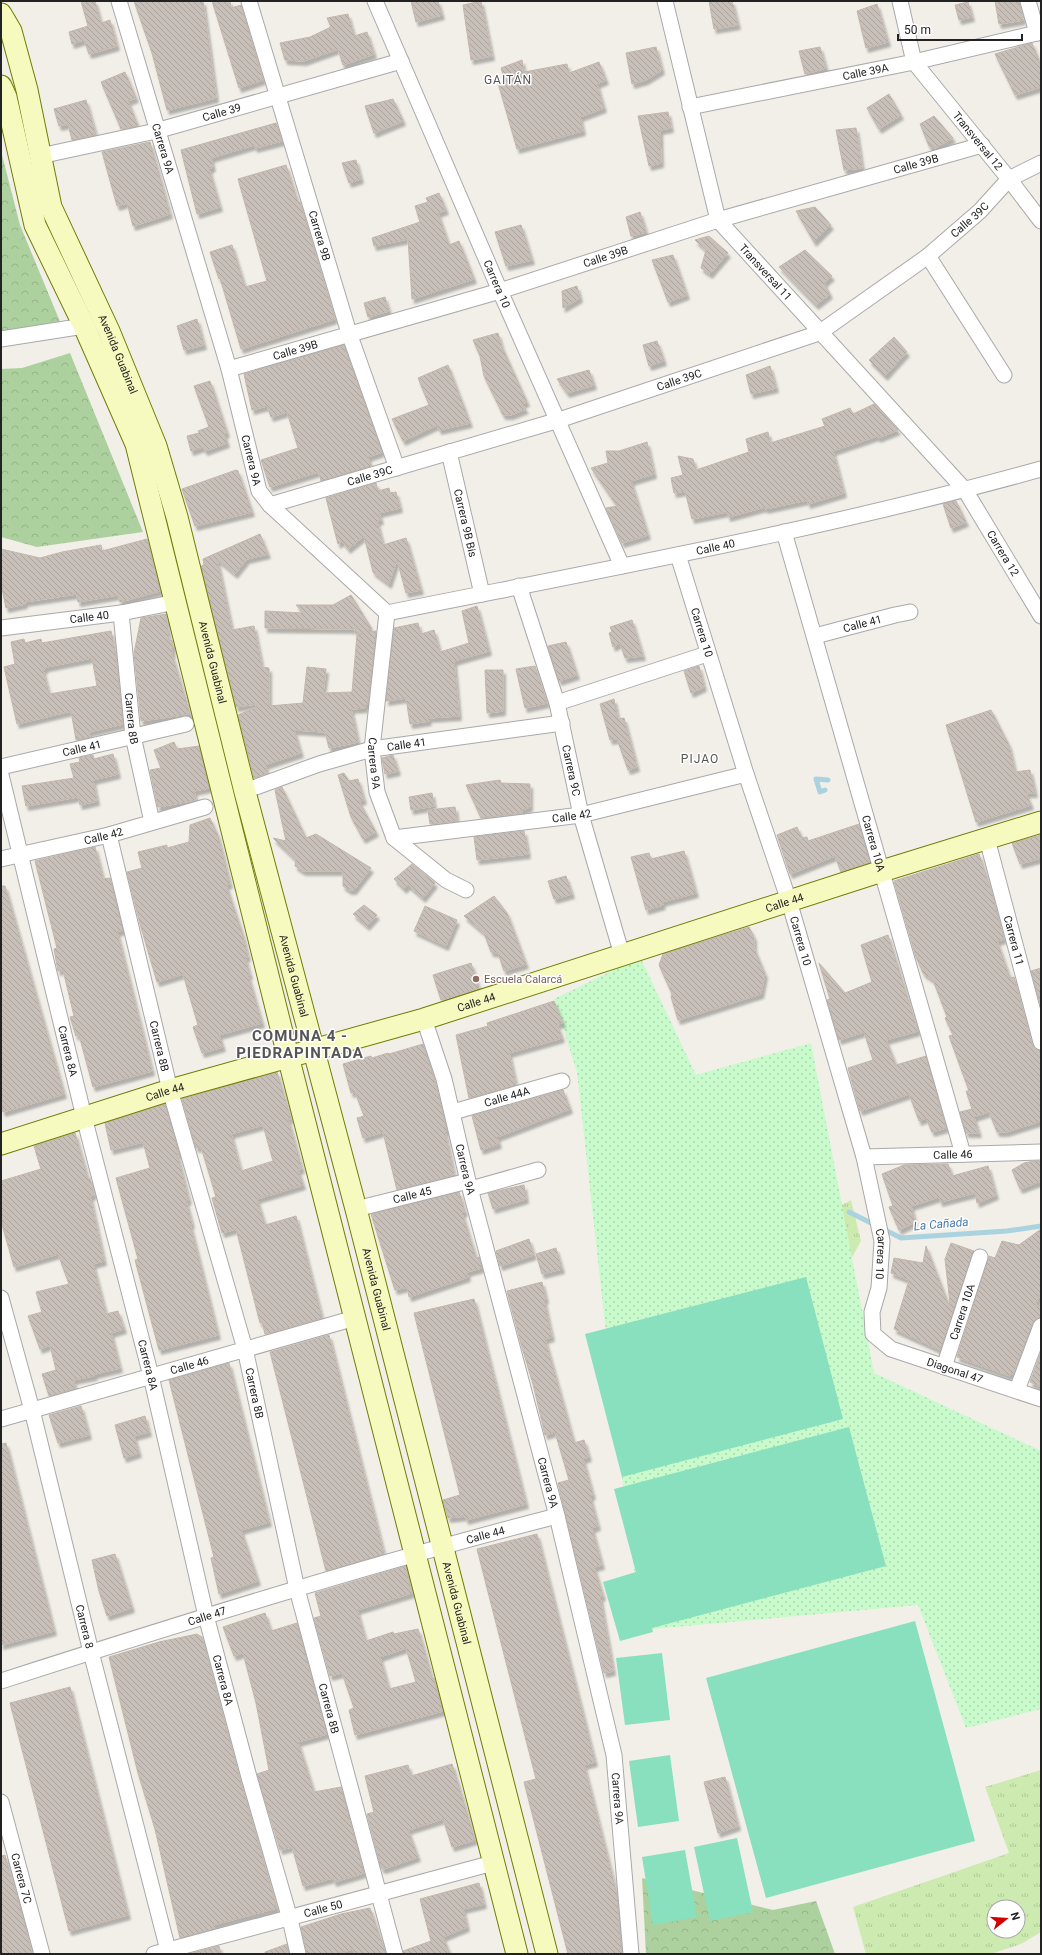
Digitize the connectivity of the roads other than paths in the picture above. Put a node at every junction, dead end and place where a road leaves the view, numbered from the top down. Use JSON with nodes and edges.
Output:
{"nodes":[{"id":1,"x":119,"y":1,"type":"edge"},
{"id":2,"x":249,"y":1,"type":"edge"},
{"id":3,"x":375,"y":1,"type":"edge"},
{"id":4,"x":665,"y":1,"type":"edge"},
{"id":5,"x":900,"y":1,"type":"edge"},
{"id":6,"x":1028,"y":1,"type":"edge"},
{"id":7,"x":1,"y":14,"type":"edge"},
{"id":8,"x":1039,"y":33,"type":"edge"},
{"id":9,"x":401,"y":61,"type":"junction"},
{"id":10,"x":914,"y":62,"type":"junction"},
{"id":11,"x":1,"y":86,"type":"edge"},
{"id":12,"x":277,"y":96,"type":"junction"},
{"id":13,"x":690,"y":107,"type":"junction"},
{"id":14,"x":156,"y":131,"type":"junction"},
{"id":15,"x":982,"y":145,"type":"junction"},
{"id":16,"x":40,"y":156,"type":"junction"},
{"id":17,"x":1041,"y":163,"type":"edge"},
{"id":18,"x":1010,"y":179,"type":"junction"},
{"id":19,"x":718,"y":220,"type":"junction"},
{"id":20,"x":1041,"y":221,"type":"edge"},
{"id":21,"x":928,"y":256,"type":"junction"},
{"id":22,"x":500,"y":291,"type":"junction"},
{"id":23,"x":84,"y":326,"type":"junction"},
{"id":24,"x":349,"y":333,"type":"junction"},
{"id":25,"x":819,"y":333,"type":"junction"},
{"id":26,"x":1,"y":339,"type":"edge"},
{"id":27,"x":229,"y":369,"type":"junction"},
{"id":28,"x":1004,"y":374,"type":"dead end"},
{"id":29,"x":559,"y":420,"type":"junction"},
{"id":30,"x":449,"y":452,"type":"junction"},
{"id":31,"x":397,"y":468,"type":"junction"},
{"id":32,"x":1041,"y":469,"type":"edge"},
{"id":33,"x":965,"y":490,"type":"junction"},
{"id":34,"x":270,"y":505,"type":"junction"},
{"id":35,"x":784,"y":532,"type":"junction"},
{"id":36,"x":678,"y":555,"type":"junction"},
{"id":37,"x":622,"y":566,"type":"junction"},
{"id":38,"x":519,"y":586,"type":"junction"},
{"id":39,"x":482,"y":594,"type":"junction"},
{"id":40,"x":176,"y":602,"type":"junction"},
{"id":41,"x":910,"y":612,"type":"dead end"},
{"id":42,"x":121,"y":613,"type":"junction"},
{"id":43,"x":387,"y":613,"type":"junction"},
{"id":44,"x":1041,"y":616,"type":"edge"},
{"id":45,"x":1,"y":628,"type":"edge"},
{"id":46,"x":815,"y":636,"type":"junction"},
{"id":47,"x":707,"y":654,"type":"junction"},
{"id":48,"x":557,"y":703,"type":"junction"},
{"id":49,"x":562,"y":723,"type":"junction"},
{"id":50,"x":186,"y":724,"type":"dead end"},
{"id":51,"x":133,"y":736,"type":"junction"},
{"id":52,"x":372,"y":749,"type":"junction"},
{"id":53,"x":1,"y":767,"type":"edge"},
{"id":54,"x":746,"y":774,"type":"junction"},
{"id":55,"x":1,"y":775,"type":"edge"},
{"id":56,"x":256,"y":787,"type":"dead end"},
{"id":57,"x":204,"y":807,"type":"dead end"},
{"id":58,"x":580,"y":815,"type":"junction"},
{"id":59,"x":152,"y":822,"type":"junction"},
{"id":60,"x":1041,"y":822,"type":"edge"},
{"id":61,"x":109,"y":835,"type":"junction"},
{"id":62,"x":394,"y":838,"type":"junction"},
{"id":63,"x":987,"y":839,"type":"junction"},
{"id":64,"x":20,"y":855,"type":"junction"},
{"id":65,"x":1,"y":859,"type":"edge"},
{"id":66,"x":882,"y":871,"type":"junction"},
{"id":67,"x":466,"y":890,"type":"dead end"},
{"id":68,"x":789,"y":902,"type":"junction"},
{"id":69,"x":622,"y":955,"type":"junction"},
{"id":70,"x":424,"y":1019,"type":"junction"},
{"id":71,"x":1041,"y":1042,"type":"edge"},
{"id":72,"x":314,"y":1049,"type":"junction"},
{"id":73,"x":288,"y":1056,"type":"junction"},
{"id":74,"x":562,"y":1080,"type":"dead end"},
{"id":75,"x":170,"y":1090,"type":"junction"},
{"id":76,"x":452,"y":1112,"type":"junction"},
{"id":77,"x":84,"y":1117,"type":"junction"},
{"id":78,"x":1,"y":1144,"type":"edge"},
{"id":79,"x":1041,"y":1152,"type":"edge"},
{"id":80,"x":962,"y":1154,"type":"junction"},
{"id":81,"x":864,"y":1157,"type":"junction"},
{"id":82,"x":538,"y":1170,"type":"dead end"},
{"id":83,"x":469,"y":1185,"type":"junction"},
{"id":84,"x":356,"y":1209,"type":"junction"},
{"id":85,"x":980,"y":1257,"type":"dead end"},
{"id":86,"x":1,"y":1298,"type":"edge"},
{"id":87,"x":355,"y":1318,"type":"junction"},
{"id":88,"x":1041,"y":1326,"type":"edge"},
{"id":89,"x":873,"y":1334,"type":"joint"},
{"id":90,"x":245,"y":1349,"type":"junction"},
{"id":91,"x":944,"y":1367,"type":"junction"},
{"id":92,"x":151,"y":1376,"type":"junction"},
{"id":93,"x":1017,"y":1390,"type":"junction"},
{"id":94,"x":1041,"y":1399,"type":"edge"},
{"id":95,"x":32,"y":1410,"type":"junction"},
{"id":96,"x":1,"y":1419,"type":"edge"},
{"id":97,"x":557,"y":1516,"type":"junction"},
{"id":98,"x":442,"y":1545,"type":"junction"},
{"id":99,"x":414,"y":1553,"type":"junction"},
{"id":100,"x":297,"y":1588,"type":"junction"},
{"id":101,"x":206,"y":1616,"type":"junction"},
{"id":102,"x":91,"y":1652,"type":"junction"},
{"id":103,"x":1,"y":1681,"type":"edge"},
{"id":104,"x":1,"y":1802,"type":"edge"},
{"id":105,"x":492,"y":1863,"type":"junction"},
{"id":106,"x":378,"y":1895,"type":"junction"},
{"id":107,"x":290,"y":1919,"type":"junction"},
{"id":108,"x":164,"y":1953,"type":"edge"},
{"id":109,"x":42,"y":1954,"type":"edge"},
{"id":110,"x":298,"y":1954,"type":"edge"},
{"id":111,"x":395,"y":1954,"type":"edge"},
{"id":112,"x":517,"y":1954,"type":"edge"},
{"id":113,"x":547,"y":1954,"type":"edge"},
{"id":114,"x":631,"y":1954,"type":"edge"}],
"edges":[{"from":1,"to":14,"type":"street","name":"Carrera 9A"},
{"from":2,"to":12,"type":"street","name":"Carrera 9B"},
{"from":3,"to":9,"type":"street","name":"Carrera 10"},
{"from":4,"to":13,"type":"street","name":"Transversal 11"},
{"from":5,"to":10,"type":"street"},
{"from":6,"to":8,"type":"street"},
{"from":7,"to":16,"type":"main road","name":"Avenida Guabinal"},
{"from":8,"to":10,"type":"street","name":"Calle 39A"},
{"from":9,"to":12,"type":"street","name":"Calle 39"},
{"from":9,"to":22,"type":"street","name":"Carrera 10"},
{"from":10,"to":13,"type":"street","name":"Calle 39A"},
{"from":10,"to":15,"type":"street","name":"Transversal 12"},
{"from":11,"to":23,"type":"main road","name":"Avenida Guabinal"},
{"from":12,"to":14,"type":"street","name":"Calle 39"},
{"from":12,"to":24,"type":"street","name":"Carrera 9B"},
{"from":13,"to":19,"type":"street","name":"Transversal 11"},
{"from":14,"to":16,"type":"street","name":"Calle 39"},
{"from":14,"to":27,"type":"street","name":"Carrera 9A"},
{"from":15,"to":18,"type":"street","name":"Transversal 12"},
{"from":15,"to":19,"type":"street","name":"Calle 39B"},
{"from":16,"to":72,"type":"main road","name":"Avenida Guabinal"},
{"from":17,"to":18,"type":"street","name":"Calle 39C"},
{"from":18,"to":20,"type":"street","name":"Transversal 12"},
{"from":18,"to":21,"type":"street","name":"Calle 39C"},
{"from":19,"to":22,"type":"street","name":"Calle 39B"},
{"from":19,"to":25,"type":"street","name":"Transversal 11"},
{"from":21,"to":25,"type":"street","name":"Calle 39C"},
{"from":21,"to":28,"type":"street"},
{"from":22,"to":24,"type":"street","name":"Calle 39B"},
{"from":22,"to":29,"type":"street","name":"Carrera 10"},
{"from":23,"to":26,"type":"street"},
{"from":23,"to":40,"type":"main road","name":"Avenida Guabinal"},
{"from":24,"to":27,"type":"street","name":"Calle 39B"},
{"from":24,"to":31,"type":"street","name":"Carrera 9B"},
{"from":25,"to":29,"type":"street","name":"Calle 39C"},
{"from":25,"to":33,"type":"street","name":"Transversal 11"},
{"from":27,"to":34,"type":"street","name":"Carrera 9A"},
{"from":29,"to":30,"type":"street","name":"Calle 39C"},
{"from":29,"to":37,"type":"street","name":"Carrera 10"},
{"from":30,"to":31,"type":"street","name":"Calle 39C"},
{"from":30,"to":39,"type":"street","name":"Carrera 9B Bis"},
{"from":31,"to":34,"type":"street","name":"Calle 39C"},
{"from":32,"to":33,"type":"street","name":"Calle 40"},
{"from":33,"to":35,"type":"street","name":"Calle 40"},
{"from":33,"to":44,"type":"street","name":"Carrera 12"},
{"from":34,"to":43,"type":"street","name":"Carrera 9A"},
{"from":35,"to":36,"type":"street","name":"Calle 40"},
{"from":35,"to":46,"type":"street","name":"Carrera 10A"},
{"from":36,"to":37,"type":"street","name":"Calle 40"},
{"from":36,"to":47,"type":"street","name":"Carrera 10"},
{"from":37,"to":38,"type":"street","name":"Calle 40"},
{"from":38,"to":39,"type":"street","name":"Calle 40"},
{"from":38,"to":48,"type":"street","name":"Carrera 9C"},
{"from":39,"to":43,"type":"street","name":"Calle 40"},
{"from":40,"to":42,"type":"street","name":"Calle 40"},
{"from":40,"to":73,"type":"main road","name":"Avenida Guabinal"},
{"from":41,"to":46,"type":"street","name":"Calle 41"},
{"from":42,"to":45,"type":"street","name":"Calle 40"},
{"from":42,"to":51,"type":"street","name":"Carrera 8B"},
{"from":43,"to":52,"type":"street","name":"Carrera 9A"},
{"from":46,"to":66,"type":"street","name":"Carrera 10A"},
{"from":47,"to":48,"type":"street"},
{"from":47,"to":54,"type":"street","name":"Carrera 10"},
{"from":48,"to":49,"type":"street","name":"Carrera 9C"},
{"from":49,"to":52,"type":"street","name":"Calle 41"},
{"from":49,"to":58,"type":"street","name":"Carrera 9C"},
{"from":50,"to":51,"type":"street","name":"Calle 41"},
{"from":51,"to":53,"type":"street","name":"Calle 41"},
{"from":51,"to":59,"type":"street","name":"Carrera 8B"},
{"from":52,"to":56,"type":"street","name":"Calle 41"},
{"from":52,"to":62,"type":"street","name":"Carrera 9A"},
{"from":54,"to":58,"type":"street","name":"Calle 42"},
{"from":54,"to":68,"type":"street","name":"Carrera 10"},
{"from":55,"to":64,"type":"street","name":"Carrera 8A"},
{"from":57,"to":59,"type":"street","name":"Calle 42"},
{"from":58,"to":62,"type":"street","name":"Calle 42"},
{"from":58,"to":69,"type":"street","name":"Carrera 9C"},
{"from":59,"to":61,"type":"street","name":"Calle 42"},
{"from":60,"to":63,"type":"main road","name":"Calle 44"},
{"from":61,"to":64,"type":"street","name":"Calle 42"},
{"from":61,"to":75,"type":"street","name":"Carrera 8B"},
{"from":62,"to":67,"type":"street"},
{"from":63,"to":66,"type":"main road","name":"Calle 44"},
{"from":63,"to":71,"type":"street","name":"Carrera 11"},
{"from":64,"to":65,"type":"street","name":"Calle 42"},
{"from":64,"to":77,"type":"street","name":"Carrera 8A"},
{"from":66,"to":68,"type":"main road","name":"Calle 44"},
{"from":66,"to":80,"type":"street","name":"Carrera 10A"},
{"from":68,"to":69,"type":"main road","name":"Calle 44"},
{"from":68,"to":81,"type":"street","name":"Carrera 10"},
{"from":69,"to":70,"type":"main road","name":"Calle 44"},
{"from":70,"to":72,"type":"main road","name":"Calle 44"},
{"from":70,"to":76,"type":"street","name":"Carrera 9A"},
{"from":72,"to":73,"type":"main road","name":"Calle 44"},
{"from":72,"to":84,"type":"main road","name":"Avenida Guabinal"},
{"from":73,"to":75,"type":"main road","name":"Calle 44"},
{"from":73,"to":87,"type":"main road","name":"Avenida Guabinal"},
{"from":74,"to":76,"type":"street","name":"Calle 44A"},
{"from":75,"to":77,"type":"main road","name":"Calle 44"},
{"from":75,"to":90,"type":"street","name":"Carrera 8B"},
{"from":76,"to":83,"type":"street","name":"Carrera 9A"},
{"from":77,"to":78,"type":"main road","name":"Calle 44"},
{"from":77,"to":92,"type":"street","name":"Carrera 8A"},
{"from":79,"to":80,"type":"street","name":"Calle 46"},
{"from":80,"to":81,"type":"street","name":"Calle 46"},
{"from":81,"to":89,"type":"street","name":"Carrera 10"},
{"from":82,"to":83,"type":"street","name":"Calle 45"},
{"from":83,"to":84,"type":"street","name":"Calle 45"},
{"from":83,"to":97,"type":"street","name":"Carrera 9A"},
{"from":84,"to":98,"type":"main road","name":"Avenida Guabinal"},
{"from":85,"to":91,"type":"street","name":"Carrera 10A"},
{"from":86,"to":95,"type":"street","name":"Carrera 8"},
{"from":87,"to":90,"type":"street","name":"Calle 46"},
{"from":87,"to":99,"type":"main road","name":"Avenida Guabinal"},
{"from":88,"to":93,"type":"street"},
{"from":89,"to":91,"type":"street","name":"Diagonal 47"},
{"from":90,"to":92,"type":"street","name":"Calle 46"},
{"from":90,"to":100,"type":"street","name":"Carrera 8B"},
{"from":91,"to":93,"type":"street","name":"Diagonal 47"},
{"from":92,"to":95,"type":"street","name":"Calle 46"},
{"from":92,"to":101,"type":"street","name":"Carrera 8A"},
{"from":93,"to":94,"type":"street","name":"Diagonal 47"},
{"from":95,"to":96,"type":"street","name":"Calle 46"},
{"from":95,"to":102,"type":"street","name":"Carrera 8"},
{"from":97,"to":98,"type":"street","name":"Calle 44"},
{"from":97,"to":114,"type":"street","name":"Carrera 9A"},
{"from":98,"to":99,"type":"street","name":"Calle 44"},
{"from":98,"to":113,"type":"main road","name":"Avenida Guabinal"},
{"from":99,"to":100,"type":"street","name":"Calle 47"},
{"from":99,"to":105,"type":"main road","name":"Avenida Guabinal"},
{"from":100,"to":101,"type":"street","name":"Calle 47"},
{"from":100,"to":106,"type":"street","name":"Carrera 8B"},
{"from":101,"to":102,"type":"street","name":"Calle 47"},
{"from":101,"to":107,"type":"street","name":"Carrera 8A"},
{"from":102,"to":103,"type":"street","name":"Calle 47"},
{"from":102,"to":108,"type":"street","name":"Carrera 8"},
{"from":104,"to":109,"type":"street","name":"Carrera 7C"},
{"from":105,"to":106,"type":"street","name":"Calle 50"},
{"from":105,"to":112,"type":"main road","name":"Avenida Guabinal"},
{"from":106,"to":107,"type":"street","name":"Calle 50"},
{"from":106,"to":111,"type":"street","name":"Carrera 8B"},
{"from":107,"to":108,"type":"street","name":"Calle 50"},
{"from":107,"to":110,"type":"street","name":"Carrera 8A"}]}
